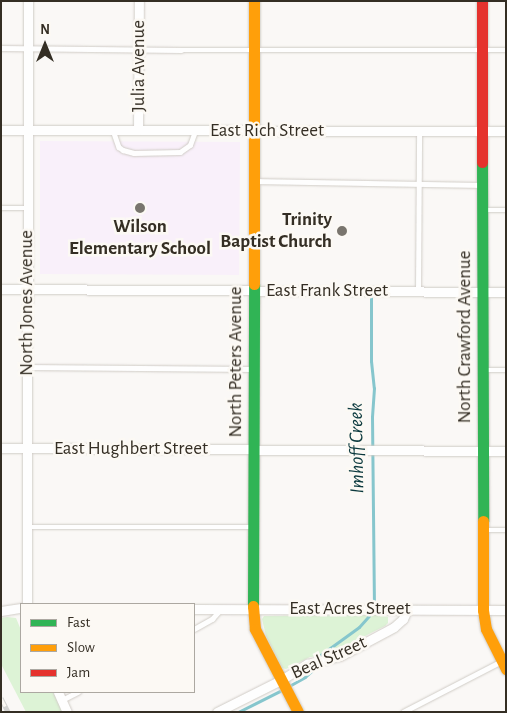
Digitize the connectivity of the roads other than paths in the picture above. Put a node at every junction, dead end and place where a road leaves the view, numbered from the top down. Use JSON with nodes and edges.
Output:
{"nodes":[{"id":1,"x":28,"y":1,"type":"edge"},
{"id":2,"x":139,"y":1,"type":"edge"},
{"id":3,"x":254,"y":1,"type":"edge"},
{"id":4,"x":482,"y":1,"type":"edge"},
{"id":5,"x":1,"y":48,"type":"edge"},
{"id":6,"x":28,"y":48,"type":"junction"},
{"id":7,"x":140,"y":50,"type":"junction"},
{"id":8,"x":254,"y":50,"type":"junction"},
{"id":9,"x":482,"y":50,"type":"junction"},
{"id":10,"x":506,"y":50,"type":"edge"},
{"id":11,"x":1,"y":130,"type":"edge"},
{"id":12,"x":28,"y":130,"type":"junction"},
{"id":13,"x":113,"y":130,"type":"junction"},
{"id":14,"x":138,"y":130,"type":"junction"},
{"id":15,"x":195,"y":131,"type":"junction"},
{"id":16,"x":254,"y":131,"type":"junction"},
{"id":17,"x":419,"y":131,"type":"junction"},
{"id":18,"x":482,"y":131,"type":"junction"},
{"id":19,"x":506,"y":131,"type":"edge"},
{"id":20,"x":254,"y":181,"type":"junction"},
{"id":21,"x":419,"y":184,"type":"junction"},
{"id":22,"x":482,"y":185,"type":"junction"},
{"id":23,"x":1,"y":208,"type":"edge"},
{"id":24,"x":28,"y":208,"type":"junction"},
{"id":25,"x":483,"y":210,"type":"junction"},
{"id":26,"x":506,"y":210,"type":"edge"},
{"id":27,"x":1,"y":290,"type":"edge"},
{"id":28,"x":28,"y":290,"type":"junction"},
{"id":29,"x":254,"y":290,"type":"junction"},
{"id":30,"x":418,"y":291,"type":"junction"},
{"id":31,"x":483,"y":292,"type":"junction"},
{"id":32,"x":506,"y":292,"type":"edge"},
{"id":33,"x":27,"y":367,"type":"junction"},
{"id":34,"x":254,"y":369,"type":"junction"},
{"id":35,"x":483,"y":370,"type":"junction"},
{"id":36,"x":506,"y":370,"type":"edge"},
{"id":37,"x":1,"y":448,"type":"edge"},
{"id":38,"x":27,"y":448,"type":"junction"},
{"id":39,"x":254,"y":450,"type":"junction"},
{"id":40,"x":483,"y":451,"type":"junction"},
{"id":41,"x":506,"y":451,"type":"edge"},
{"id":42,"x":26,"y":527,"type":"junction"},
{"id":43,"x":254,"y":528,"type":"junction"},
{"id":44,"x":483,"y":530,"type":"junction"},
{"id":45,"x":506,"y":530,"type":"edge"},
{"id":46,"x":27,"y":603,"type":"edge"},
{"id":47,"x":20,"y":608,"type":"edge"},
{"id":48,"x":195,"y":609,"type":"edge"},
{"id":49,"x":220,"y":609,"type":"junction"},
{"id":50,"x":253,"y":609,"type":"junction"},
{"id":51,"x":407,"y":610,"type":"junction"},
{"id":52,"x":483,"y":610,"type":"junction"},
{"id":53,"x":506,"y":610,"type":"edge"},
{"id":54,"x":1,"y":611,"type":"edge"},
{"id":55,"x":195,"y":628,"type":"edge"},
{"id":56,"x":504,"y":663,"type":"edge"},
{"id":57,"x":285,"y":686,"type":"junction"},
{"id":58,"x":74,"y":693,"type":"edge"},
{"id":59,"x":60,"y":696,"type":"edge"},
{"id":60,"x":67,"y":712,"type":"edge"},
{"id":61,"x":217,"y":712,"type":"edge"},
{"id":62,"x":298,"y":712,"type":"edge"},
{"id":63,"x":403,"y":712,"type":"edge"}],
"edges":[{"from":1,"to":6,"type":"street","name":"North Jones Avenue"},
{"from":2,"to":7,"type":"street","name":"Julia Avenue"},
{"from":3,"to":8,"type":"street","name":"North Peters Avenue"},
{"from":4,"to":9,"type":"street","name":"North Crawford Avenue"},
{"from":5,"to":6,"type":"lane"},
{"from":6,"to":7,"type":"lane"},
{"from":6,"to":12,"type":"street","name":"North Jones Avenue"},
{"from":7,"to":8,"type":"lane"},
{"from":7,"to":14,"type":"street","name":"Julia Avenue"},
{"from":8,"to":9,"type":"lane"},
{"from":8,"to":16,"type":"street","name":"North Peters Avenue"},
{"from":9,"to":10,"type":"lane"},
{"from":9,"to":18,"type":"street","name":"North Crawford Avenue"},
{"from":11,"to":12,"type":"street","name":"East Rich Street"},
{"from":12,"to":13,"type":"street","name":"East Rich Street"},
{"from":12,"to":24,"type":"street","name":"North Jones Avenue"},
{"from":13,"to":14,"type":"street","name":"East Rich Street"},
{"from":13,"to":15,"type":"lane"},
{"from":14,"to":15,"type":"street","name":"East Rich Street"},
{"from":15,"to":16,"type":"street","name":"East Rich Street"},
{"from":16,"to":17,"type":"street","name":"East Rich Street"},
{"from":16,"to":20,"type":"street","name":"North Peters Avenue"},
{"from":17,"to":18,"type":"street","name":"East Rich Street"},
{"from":17,"to":21,"type":"lane"},
{"from":18,"to":19,"type":"street","name":"East Rich Street"},
{"from":18,"to":22,"type":"street","name":"North Crawford Avenue"},
{"from":20,"to":21,"type":"lane"},
{"from":20,"to":29,"type":"street","name":"North Peters Avenue"},
{"from":21,"to":22,"type":"lane"},
{"from":21,"to":30,"type":"lane"},
{"from":22,"to":25,"type":"street","name":"North Crawford Avenue"},
{"from":23,"to":24,"type":"lane"},
{"from":24,"to":28,"type":"street","name":"North Jones Avenue"},
{"from":25,"to":26,"type":"lane"},
{"from":25,"to":31,"type":"street","name":"North Crawford Avenue"},
{"from":27,"to":28,"type":"street","name":"East Frank Street"},
{"from":28,"to":29,"type":"street","name":"East Frank Street"},
{"from":28,"to":33,"type":"street","name":"North Jones Avenue"},
{"from":29,"to":30,"type":"street","name":"East Frank Street"},
{"from":29,"to":34,"type":"street","name":"North Peters Avenue"},
{"from":30,"to":31,"type":"street","name":"East Frank Street"},
{"from":31,"to":32,"type":"street","name":"East Frank Street"},
{"from":31,"to":35,"type":"street","name":"North Crawford Avenue"},
{"from":33,"to":34,"type":"lane"},
{"from":33,"to":38,"type":"street","name":"North Jones Avenue"},
{"from":34,"to":39,"type":"street","name":"North Peters Avenue"},
{"from":35,"to":36,"type":"lane"},
{"from":35,"to":40,"type":"street","name":"North Crawford Avenue"},
{"from":37,"to":38,"type":"street","name":"East Hughbert Street"},
{"from":38,"to":39,"type":"street","name":"East Hughbert Street"},
{"from":38,"to":42,"type":"street","name":"North Jones Avenue"},
{"from":39,"to":40,"type":"street","name":"East Hughbert Street"},
{"from":39,"to":43,"type":"street","name":"North Peters Avenue"},
{"from":40,"to":41,"type":"street","name":"East Hughbert Street"},
{"from":40,"to":44,"type":"street","name":"North Crawford Avenue"},
{"from":42,"to":43,"type":"lane"},
{"from":42,"to":46,"type":"street","name":"North Jones Avenue"},
{"from":43,"to":50,"type":"street","name":"North Peters Avenue"},
{"from":44,"to":45,"type":"lane"},
{"from":44,"to":52,"type":"street","name":"North Crawford Avenue"},
{"from":47,"to":54,"type":"street"},
{"from":48,"to":49,"type":"street","name":"East Acres Street"},
{"from":49,"to":50,"type":"street","name":"East Acres Street"},
{"from":49,"to":55,"type":"lane"},
{"from":50,"to":51,"type":"street","name":"East Acres Street"},
{"from":50,"to":57,"type":"street","name":"North Peters Avenue"},
{"from":51,"to":52,"type":"street","name":"East Acres Street"},
{"from":51,"to":57,"type":"street","name":"Beal Street"},
{"from":52,"to":53,"type":"street","name":"East Acres Street"},
{"from":52,"to":56,"type":"street","name":"North Crawford Avenue"},
{"from":56,"to":63,"type":"lane"},
{"from":57,"to":61,"type":"street","name":"Beal Street"},
{"from":57,"to":62,"type":"street","name":"North Peters Avenue"},
{"from":58,"to":59,"type":"lane"},
{"from":59,"to":60,"type":"street"}]}
